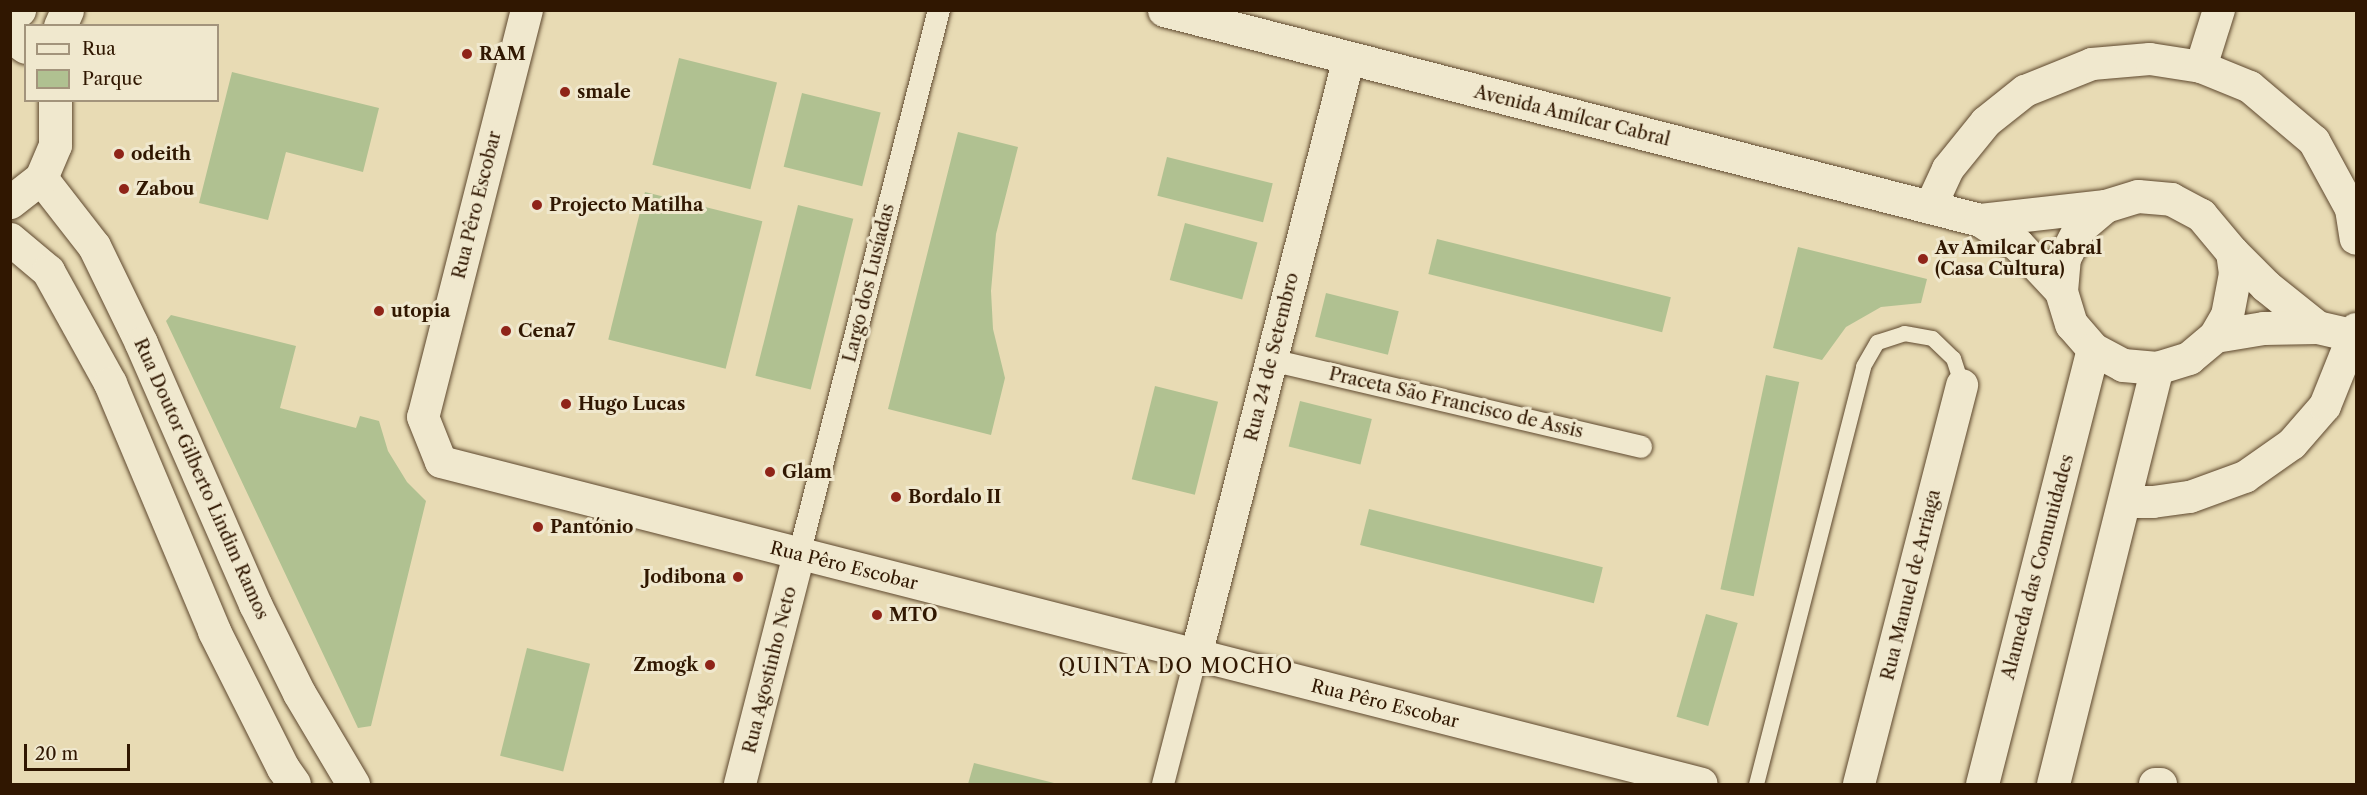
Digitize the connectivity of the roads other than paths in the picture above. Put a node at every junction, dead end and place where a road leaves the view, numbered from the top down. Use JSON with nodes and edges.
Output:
{"nodes":[{"id":1,"x":20,"y":10,"type":"edge"},
{"id":2,"x":67,"y":10,"type":"edge"},
{"id":3,"x":526,"y":10,"type":"edge"},
{"id":4,"x":939,"y":10,"type":"edge"},
{"id":5,"x":1164,"y":10,"type":"edge"},
{"id":6,"x":2219,"y":10,"type":"edge"},
{"id":7,"x":10,"y":14,"type":"edge"},
{"id":8,"x":61,"y":24,"type":"edge"},
{"id":9,"x":10,"y":36,"type":"edge"},
{"id":10,"x":24,"y":46,"type":"edge"},
{"id":11,"x":1349,"y":58,"type":"junction"},
{"id":12,"x":2201,"y":67,"type":"junction"},
{"id":13,"x":55,"y":102,"type":"edge"},
{"id":14,"x":41,"y":178,"type":"junction"},
{"id":15,"x":10,"y":202,"type":"edge"},
{"id":16,"x":2105,"y":206,"type":"junction"},
{"id":17,"x":1930,"y":208,"type":"junction"},
{"id":18,"x":1980,"y":220,"type":"junction"},
{"id":19,"x":10,"y":239,"type":"edge"},
{"id":20,"x":2356,"y":239,"type":"edge"},
{"id":21,"x":2232,"y":252,"type":"junction"},
{"id":22,"x":2061,"y":291,"type":"junction"},
{"id":23,"x":2317,"y":327,"type":"junction"},
{"id":24,"x":2356,"y":334,"type":"edge"},
{"id":25,"x":2215,"y":336,"type":"junction"},
{"id":26,"x":2093,"y":349,"type":"junction"},
{"id":27,"x":1271,"y":360,"type":"junction"},
{"id":28,"x":2157,"y":368,"type":"junction"},
{"id":29,"x":1962,"y":385,"type":"joint"},
{"id":30,"x":1641,"y":447,"type":"dead end"},
{"id":31,"x":2125,"y":502,"type":"junction"},
{"id":32,"x":799,"y":555,"type":"junction"},
{"id":33,"x":1196,"y":656,"type":"junction"},
{"id":34,"x":294,"y":784,"type":"edge"},
{"id":35,"x":352,"y":784,"type":"edge"},
{"id":36,"x":740,"y":784,"type":"edge"},
{"id":37,"x":1163,"y":784,"type":"edge"},
{"id":38,"x":1702,"y":784,"type":"edge"},
{"id":39,"x":1756,"y":784,"type":"edge"},
{"id":40,"x":1859,"y":784,"type":"edge"},
{"id":41,"x":1982,"y":784,"type":"edge"},
{"id":42,"x":2053,"y":784,"type":"edge"},
{"id":43,"x":2155,"y":784,"type":"edge"},
{"id":44,"x":2161,"y":784,"type":"edge"}],
"edges":[{"from":1,"to":7,"type":"street"},
{"from":2,"to":8,"type":"street"},
{"from":3,"to":32,"type":"street","name":"Rua Pêro Escobar"},
{"from":4,"to":32,"type":"street","name":"Largo dos Lusíadas"},
{"from":5,"to":11,"type":"street","name":"Avenida Amílcar Cabral"},
{"from":6,"to":12,"type":"street"},
{"from":9,"to":10,"type":"street"},
{"from":11,"to":17,"type":"street","name":"Avenida Amílcar Cabral"},
{"from":11,"to":27,"type":"street","name":"Rua 24 de Setembro"},
{"from":12,"to":17,"type":"street"},
{"from":12,"to":20,"type":"street"},
{"from":13,"to":14,"type":"street"},
{"from":14,"to":15,"type":"street"},
{"from":14,"to":35,"type":"street","name":"Rua Doutor Gilberto Lindim Ramos"},
{"from":16,"to":18,"type":"street"},
{"from":16,"to":21,"type":"street"},
{"from":16,"to":22,"type":"street"},
{"from":17,"to":18,"type":"street","name":"Avenida Amílcar Cabral"},
{"from":18,"to":22,"type":"street"},
{"from":19,"to":34,"type":"street"},
{"from":21,"to":23,"type":"street"},
{"from":21,"to":25,"type":"street"},
{"from":22,"to":26,"type":"street"},
{"from":23,"to":24,"type":"street"},
{"from":23,"to":25,"type":"street"},
{"from":24,"to":31,"type":"street"},
{"from":25,"to":28,"type":"street"},
{"from":26,"to":28,"type":"street"},
{"from":26,"to":41,"type":"street","name":"Alameda das Comunidades"},
{"from":27,"to":30,"type":"street","name":"Praceta São Francisco de Assis"},
{"from":27,"to":33,"type":"street","name":"Rua 24 de Setembro"},
{"from":28,"to":31,"type":"street"},
{"from":29,"to":39,"type":"lane"},
{"from":29,"to":40,"type":"street","name":"Rua Manuel de Arriaga"},
{"from":31,"to":42,"type":"street"},
{"from":32,"to":33,"type":"street","name":"Rua Pêro Escobar"},
{"from":32,"to":36,"type":"street","name":"Rua Agostinho Neto"},
{"from":33,"to":37,"type":"street"},
{"from":33,"to":38,"type":"street","name":"Rua Pêro Escobar"},
{"from":43,"to":44,"type":"street"}]}
